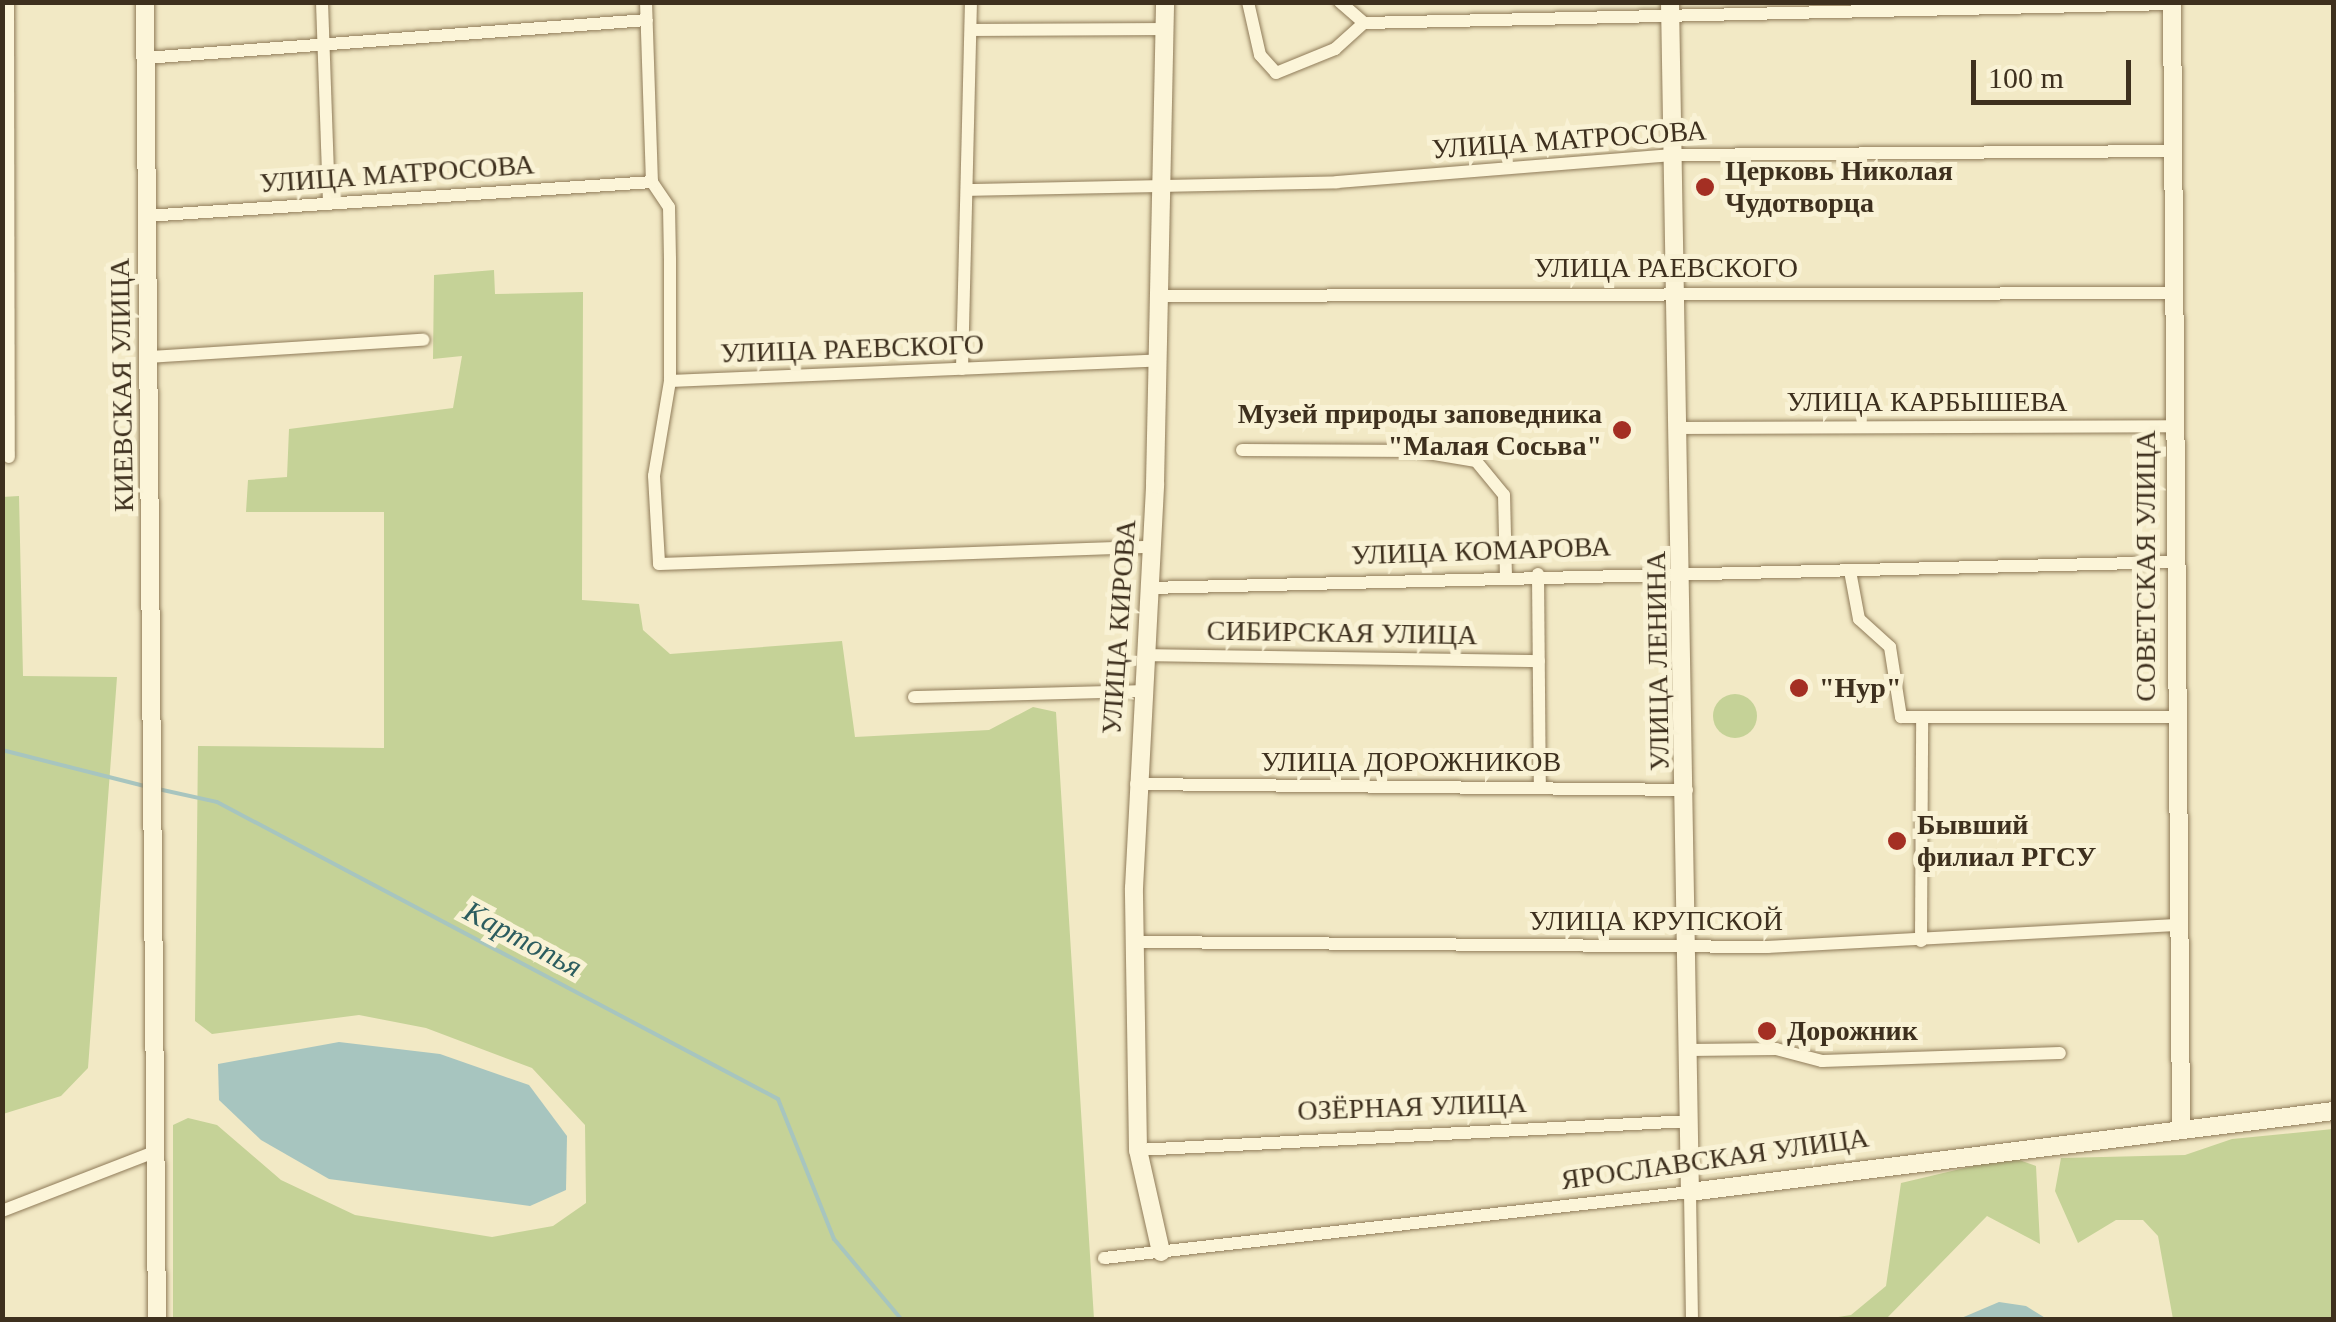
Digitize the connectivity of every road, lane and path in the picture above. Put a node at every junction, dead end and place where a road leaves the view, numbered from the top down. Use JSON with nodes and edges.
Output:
{"nodes":[{"id":1,"x":8,"y":2,"type":"edge"},
{"id":2,"x":145,"y":2,"type":"edge"},
{"id":3,"x":322,"y":2,"type":"edge"},
{"id":4,"x":646,"y":2,"type":"edge"},
{"id":5,"x":971,"y":2,"type":"edge"},
{"id":6,"x":1165,"y":2,"type":"edge"},
{"id":7,"x":1248,"y":2,"type":"edge"},
{"id":8,"x":1340,"y":2,"type":"edge"},
{"id":9,"x":2172,"y":3,"type":"edge"},
{"id":10,"x":1670,"y":6,"type":"edge"},
{"id":11,"x":646,"y":20,"type":"junction"},
{"id":12,"x":1364,"y":23,"type":"junction"},
{"id":13,"x":1164,"y":29,"type":"junction"},
{"id":14,"x":972,"y":30,"type":"junction"},
{"id":15,"x":323,"y":45,"type":"junction"},
{"id":16,"x":145,"y":58,"type":"junction"},
{"id":17,"x":2174,"y":151,"type":"junction"},
{"id":18,"x":1673,"y":156,"type":"junction"},
{"id":19,"x":652,"y":182,"type":"junction"},
{"id":20,"x":968,"y":190,"type":"junction"},
{"id":21,"x":1161,"y":190,"type":"junction"},
{"id":22,"x":329,"y":204,"type":"junction"},
{"id":23,"x":146,"y":216,"type":"junction"},
{"id":24,"x":1676,"y":292,"type":"junction"},
{"id":25,"x":2174,"y":293,"type":"junction"},
{"id":26,"x":1159,"y":296,"type":"junction"},
{"id":27,"x":424,"y":340,"type":"dead end"},
{"id":28,"x":149,"y":357,"type":"junction"},
{"id":29,"x":1157,"y":361,"type":"junction"},
{"id":30,"x":962,"y":369,"type":"junction"},
{"id":31,"x":670,"y":381,"type":"junction"},
{"id":32,"x":2173,"y":426,"type":"junction"},
{"id":33,"x":1680,"y":428,"type":"junction"},
{"id":34,"x":1242,"y":450,"type":"dead end"},
{"id":35,"x":9,"y":457,"type":"dead end"},
{"id":36,"x":1152,"y":546,"type":"junction"},
{"id":37,"x":2174,"y":562,"type":"junction"},
{"id":38,"x":1684,"y":570,"type":"junction"},
{"id":39,"x":1850,"y":571,"type":"junction"},
{"id":40,"x":1538,"y":574,"type":"junction"},
{"id":41,"x":1506,"y":575,"type":"junction"},
{"id":42,"x":1149,"y":588,"type":"junction"},
{"id":43,"x":1145,"y":655,"type":"junction"},
{"id":44,"x":1539,"y":661,"type":"junction"},
{"id":45,"x":1142,"y":691,"type":"junction"},
{"id":46,"x":914,"y":697,"type":"dead end"},
{"id":47,"x":2174,"y":717,"type":"junction"},
{"id":48,"x":1922,"y":722,"type":"junction"},
{"id":49,"x":1136,"y":784,"type":"junction"},
{"id":50,"x":1540,"y":787,"type":"junction"},
{"id":51,"x":1686,"y":790,"type":"junction"},
{"id":52,"x":2174,"y":925,"type":"junction"},
{"id":53,"x":1921,"y":940,"type":"junction"},
{"id":54,"x":1136,"y":942,"type":"junction"},
{"id":55,"x":1688,"y":946,"type":"junction"},
{"id":56,"x":1690,"y":1050,"type":"junction"},
{"id":57,"x":2060,"y":1053,"type":"dead end"},
{"id":58,"x":2331,"y":1111,"type":"edge"},
{"id":59,"x":1690,"y":1121,"type":"junction"},
{"id":60,"x":2181,"y":1129,"type":"junction"},
{"id":61,"x":1138,"y":1150,"type":"junction"},
{"id":62,"x":157,"y":1151,"type":"junction"},
{"id":63,"x":1690,"y":1192,"type":"junction"},
{"id":64,"x":2,"y":1211,"type":"edge"},
{"id":65,"x":1161,"y":1252,"type":"junction"},
{"id":66,"x":1104,"y":1258,"type":"dead end"},
{"id":67,"x":157,"y":1320,"type":"edge"},
{"id":68,"x":1692,"y":1320,"type":"edge"}],
"edges":[{"from":1,"to":35,"type":"street"},
{"from":2,"to":16,"type":"main road","name":"КИЕВСКАЯ УЛИЦА"},
{"from":3,"to":15,"type":"street"},
{"from":4,"to":11,"type":"street"},
{"from":5,"to":14,"type":"street"},
{"from":6,"to":13,"type":"main road","name":"УЛИЦА КИРОВА"},
{"from":7,"to":12,"type":"street"},
{"from":8,"to":12,"type":"street"},
{"from":9,"to":10,"type":"street"},
{"from":9,"to":17,"type":"main road","name":"СОВЕТСКАЯ УЛИЦА"},
{"from":10,"to":12,"type":"street"},
{"from":10,"to":18,"type":"main road","name":"УЛИЦА ЛЕНИНА"},
{"from":11,"to":15,"type":"street"},
{"from":11,"to":19,"type":"street"},
{"from":13,"to":14,"type":"street"},
{"from":13,"to":21,"type":"main road","name":"УЛИЦА КИРОВА"},
{"from":14,"to":20,"type":"street"},
{"from":15,"to":16,"type":"street"},
{"from":15,"to":22,"type":"street"},
{"from":16,"to":23,"type":"main road","name":"КИЕВСКАЯ УЛИЦА"},
{"from":17,"to":18,"type":"street","name":"УЛИЦА МАТРОСОВА"},
{"from":17,"to":25,"type":"main road","name":"СОВЕТСКАЯ УЛИЦА"},
{"from":18,"to":21,"type":"street","name":"УЛИЦА МАТРОСОВА"},
{"from":18,"to":24,"type":"main road","name":"УЛИЦА ЛЕНИНА"},
{"from":19,"to":22,"type":"street","name":"УЛИЦА МАТРОСОВА"},
{"from":19,"to":31,"type":"street"},
{"from":20,"to":21,"type":"street","name":"УЛИЦА МАТРОСОВА"},
{"from":20,"to":30,"type":"street"},
{"from":21,"to":26,"type":"main road","name":"УЛИЦА КИРОВА"},
{"from":22,"to":23,"type":"street","name":"УЛИЦА МАТРОСОВА"},
{"from":23,"to":28,"type":"main road","name":"КИЕВСКАЯ УЛИЦА"},
{"from":24,"to":25,"type":"street","name":"УЛИЦА РАЕВСКОГО"},
{"from":24,"to":26,"type":"street","name":"УЛИЦА РАЕВСКОГО"},
{"from":24,"to":33,"type":"main road","name":"УЛИЦА ЛЕНИНА"},
{"from":25,"to":32,"type":"main road","name":"СОВЕТСКАЯ УЛИЦА"},
{"from":26,"to":29,"type":"main road","name":"УЛИЦА КИРОВА"},
{"from":27,"to":28,"type":"street"},
{"from":28,"to":62,"type":"main road","name":"КИЕВСКАЯ УЛИЦА"},
{"from":29,"to":30,"type":"street","name":"УЛИЦА РАЕВСКОГО"},
{"from":29,"to":36,"type":"main road","name":"УЛИЦА КИРОВА"},
{"from":30,"to":31,"type":"street","name":"УЛИЦА РАЕВСКОГО"},
{"from":31,"to":36,"type":"street"},
{"from":32,"to":33,"type":"street","name":"УЛИЦА КАРБЫШЕВА"},
{"from":32,"to":37,"type":"main road","name":"СОВЕТСКАЯ УЛИЦА"},
{"from":33,"to":38,"type":"main road","name":"УЛИЦА ЛЕНИНА"},
{"from":34,"to":41,"type":"street"},
{"from":36,"to":42,"type":"main road","name":"УЛИЦА КИРОВА"},
{"from":37,"to":39,"type":"street","name":"УЛИЦА КОМАРОВА"},
{"from":37,"to":47,"type":"main road","name":"СОВЕТСКАЯ УЛИЦА"},
{"from":38,"to":39,"type":"street","name":"УЛИЦА КОМАРОВА"},
{"from":38,"to":40,"type":"street","name":"УЛИЦА КОМАРОВА"},
{"from":38,"to":51,"type":"main road","name":"УЛИЦА ЛЕНИНА"},
{"from":39,"to":48,"type":"street"},
{"from":40,"to":41,"type":"street","name":"УЛИЦА КОМАРОВА"},
{"from":40,"to":44,"type":"street"},
{"from":41,"to":42,"type":"street","name":"УЛИЦА КОМАРОВА"},
{"from":42,"to":43,"type":"main road","name":"УЛИЦА КИРОВА"},
{"from":43,"to":44,"type":"street","name":"СИБИРСКАЯ УЛИЦА"},
{"from":43,"to":45,"type":"main road","name":"УЛИЦА КИРОВА"},
{"from":44,"to":50,"type":"street"},
{"from":45,"to":46,"type":"street"},
{"from":45,"to":49,"type":"main road","name":"УЛИЦА КИРОВА"},
{"from":47,"to":48,"type":"street"},
{"from":47,"to":52,"type":"main road","name":"СОВЕТСКАЯ УЛИЦА"},
{"from":48,"to":53,"type":"street"},
{"from":49,"to":50,"type":"street","name":"УЛИЦА ДОРОЖНИКОВ"},
{"from":49,"to":54,"type":"main road","name":"УЛИЦА КИРОВА"},
{"from":50,"to":51,"type":"street","name":"УЛИЦА ДОРОЖНИКОВ"},
{"from":51,"to":55,"type":"main road","name":"УЛИЦА ЛЕНИНА"},
{"from":52,"to":53,"type":"street","name":"УЛИЦА КРУПСКОЙ"},
{"from":52,"to":60,"type":"main road","name":"СОВЕТСКАЯ УЛИЦА"},
{"from":53,"to":55,"type":"street","name":"УЛИЦА КРУПСКОЙ"},
{"from":54,"to":55,"type":"street","name":"УЛИЦА КРУПСКОЙ"},
{"from":54,"to":61,"type":"main road","name":"УЛИЦА КИРОВА"},
{"from":55,"to":56,"type":"main road","name":"УЛИЦА ЛЕНИНА"},
{"from":56,"to":57,"type":"street"},
{"from":56,"to":59,"type":"main road","name":"УЛИЦА ЛЕНИНА"},
{"from":58,"to":60,"type":"main road","name":"ЯРОСЛАВСКАЯ УЛИЦА"},
{"from":59,"to":61,"type":"street","name":"ОЗЁРНАЯ УЛИЦА"},
{"from":59,"to":63,"type":"main road","name":"УЛИЦА ЛЕНИНА"},
{"from":60,"to":63,"type":"main road","name":"ЯРОСЛАВСКАЯ УЛИЦА"},
{"from":61,"to":65,"type":"main road","name":"УЛИЦА КИРОВА"},
{"from":62,"to":64,"type":"street"},
{"from":62,"to":67,"type":"main road"},
{"from":63,"to":65,"type":"street","name":"ЯРОСЛАВСКАЯ УЛИЦА"},
{"from":63,"to":68,"type":"street","name":"УЛИЦА ЛЕНИНА"},
{"from":65,"to":66,"type":"street","name":"ЯРОСЛАВСКАЯ УЛИЦА"}]}
